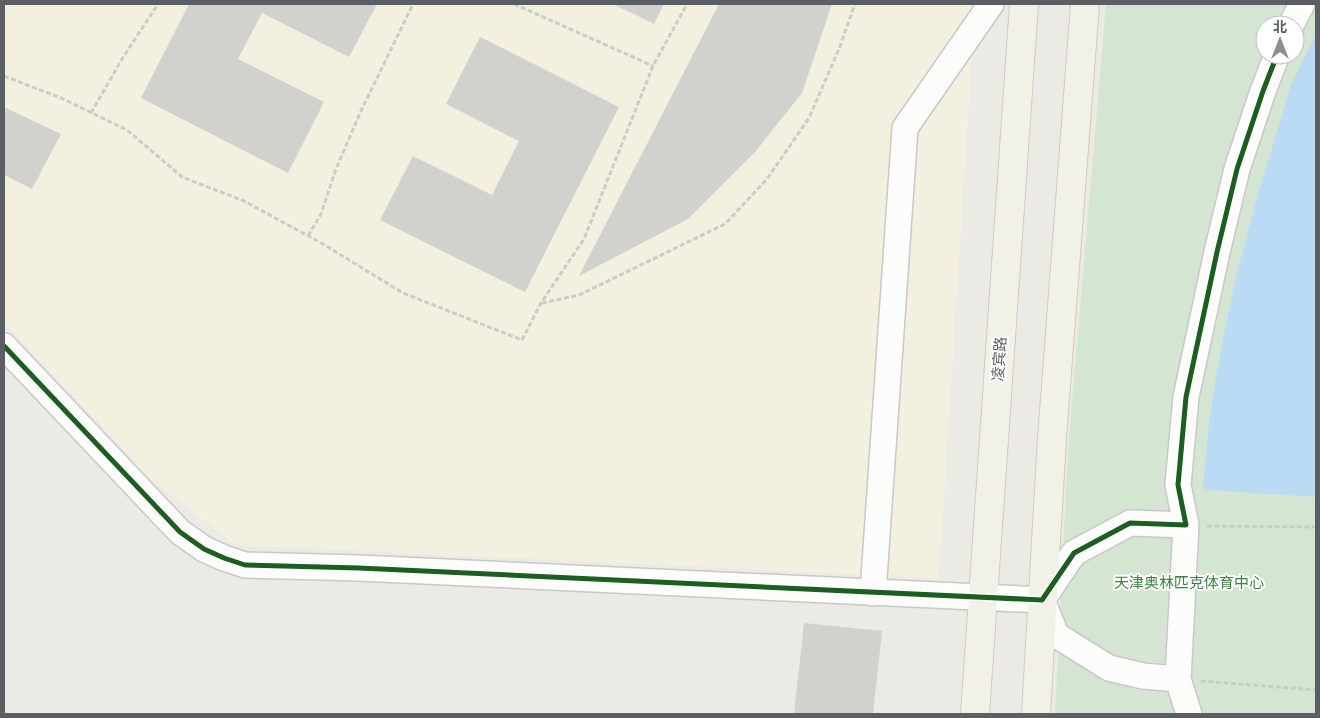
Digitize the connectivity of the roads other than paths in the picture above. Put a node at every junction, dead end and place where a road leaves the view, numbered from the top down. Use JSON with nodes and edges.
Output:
{"nodes":[{"id":1,"x":991,"y":4,"type":"edge"},
{"id":2,"x":1024,"y":4,"type":"edge"},
{"id":3,"x":1085,"y":4,"type":"edge"},
{"id":4,"x":1273,"y":65,"type":"edge"},
{"id":5,"x":4,"y":346,"type":"edge"},
{"id":6,"x":1186,"y":525,"type":"junction"},
{"id":7,"x":873,"y":593,"type":"junction"},
{"id":8,"x":983,"y":599,"type":"junction"},
{"id":9,"x":1042,"y":600,"type":"junction"},
{"id":10,"x":1178,"y":679,"type":"junction"},
{"id":11,"x":975,"y":714,"type":"edge"},
{"id":12,"x":1036,"y":714,"type":"edge"},
{"id":13,"x":1189,"y":714,"type":"edge"}],
"edges":[{"from":1,"to":7,"type":"street"},
{"from":2,"to":8,"type":"main road","name":"凌宾路"},
{"from":3,"to":9,"type":"main road"},
{"from":4,"to":6,"type":"street"},
{"from":5,"to":7,"type":"street"},
{"from":6,"to":9,"type":"street"},
{"from":6,"to":10,"type":"street"},
{"from":7,"to":8,"type":"street"},
{"from":8,"to":9,"type":"street"},
{"from":8,"to":11,"type":"main road","name":"凌宾路"},
{"from":9,"to":10,"type":"street"},
{"from":9,"to":12,"type":"main road"},
{"from":10,"to":13,"type":"street"}]}
